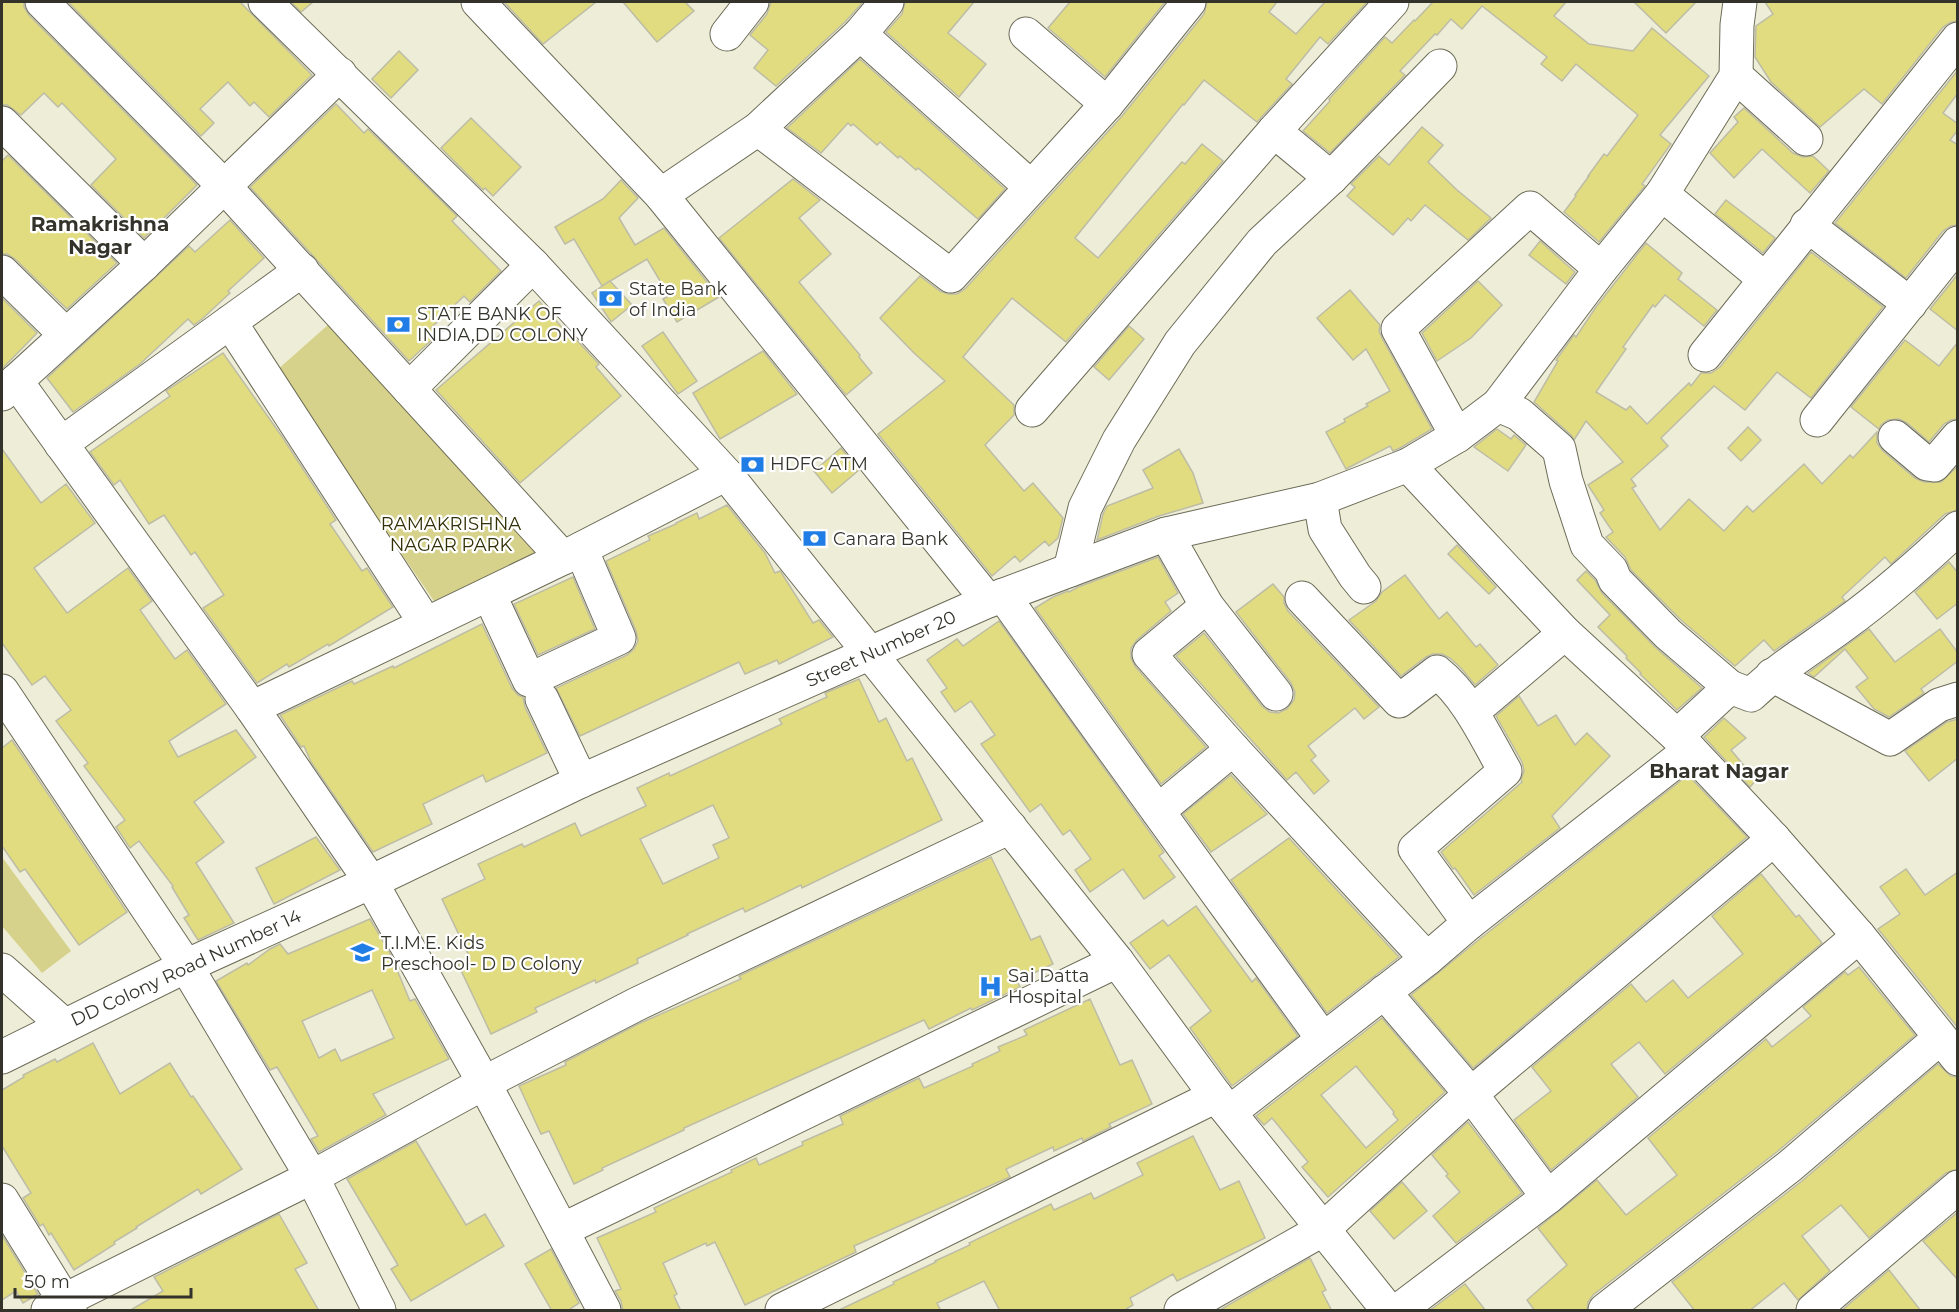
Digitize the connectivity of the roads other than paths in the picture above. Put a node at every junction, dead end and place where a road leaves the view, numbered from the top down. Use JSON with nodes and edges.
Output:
{"nodes":[{"id":1,"x":42,"y":2,"type":"edge"},
{"id":2,"x":265,"y":2,"type":"edge"},
{"id":3,"x":478,"y":2,"type":"edge"},
{"id":4,"x":752,"y":2,"type":"edge"},
{"id":5,"x":887,"y":2,"type":"edge"},
{"id":6,"x":1189,"y":2,"type":"edge"},
{"id":7,"x":1392,"y":2,"type":"edge"},
{"id":8,"x":1767,"y":2,"type":"edge"},
{"id":9,"x":1739,"y":13,"type":"edge"},
{"id":10,"x":1026,"y":33,"type":"dead end"},
{"id":11,"x":727,"y":34,"type":"dead end"},
{"id":12,"x":860,"y":34,"type":"junction"},
{"id":13,"x":1958,"y":39,"type":"edge"},
{"id":14,"x":1440,"y":66,"type":"dead end"},
{"id":15,"x":340,"y":74,"type":"junction"},
{"id":16,"x":1736,"y":76,"type":"junction"},
{"id":17,"x":1107,"y":104,"type":"junction"},
{"id":18,"x":2,"y":123,"type":"edge"},
{"id":19,"x":758,"y":129,"type":"junction"},
{"id":20,"x":1274,"y":131,"type":"junction"},
{"id":21,"x":1806,"y":139,"type":"dead end"},
{"id":22,"x":1331,"y":177,"type":"junction"},
{"id":23,"x":225,"y":187,"type":"junction"},
{"id":24,"x":1031,"y":187,"type":"junction"},
{"id":25,"x":1662,"y":194,"type":"junction"},
{"id":26,"x":661,"y":195,"type":"junction"},
{"id":27,"x":1807,"y":225,"type":"junction"},
{"id":28,"x":1958,"y":243,"type":"edge"},
{"id":29,"x":144,"y":264,"type":"junction"},
{"id":30,"x":533,"y":265,"type":"junction"},
{"id":31,"x":1601,"y":269,"type":"junction"},
{"id":32,"x":302,"y":270,"type":"junction"},
{"id":33,"x":2,"y":272,"type":"edge"},
{"id":34,"x":1766,"y":279,"type":"junction"},
{"id":35,"x":1910,"y":304,"type":"junction"},
{"id":36,"x":230,"y":322,"type":"junction"},
{"id":37,"x":66,"y":335,"type":"junction"},
{"id":38,"x":1705,"y":355,"type":"dead end"},
{"id":39,"x":9,"y":387,"type":"edge"},
{"id":40,"x":409,"y":388,"type":"junction"},
{"id":41,"x":1498,"y":405,"type":"junction"},
{"id":42,"x":1032,"y":410,"type":"dead end"},
{"id":43,"x":1817,"y":420,"type":"dead end"},
{"id":44,"x":1457,"y":436,"type":"junction"},
{"id":45,"x":1895,"y":437,"type":"dead end"},
{"id":46,"x":1958,"y":437,"type":"edge"},
{"id":47,"x":61,"y":444,"type":"junction"},
{"id":48,"x":1408,"y":465,"type":"junction"},
{"id":49,"x":726,"y":474,"type":"junction"},
{"id":50,"x":1320,"y":499,"type":"junction"},
{"id":51,"x":1958,"y":528,"type":"edge"},
{"id":52,"x":1166,"y":534,"type":"junction"},
{"id":53,"x":572,"y":554,"type":"junction"},
{"id":54,"x":1070,"y":570,"type":"junction"},
{"id":55,"x":1364,"y":587,"type":"dead end"},
{"id":56,"x":489,"y":594,"type":"junction"},
{"id":57,"x":996,"y":598,"type":"junction"},
{"id":58,"x":1302,"y":598,"type":"dead end"},
{"id":59,"x":1207,"y":606,"type":"junction"},
{"id":60,"x":426,"y":624,"type":"junction"},
{"id":61,"x":1565,"y":633,"type":"junction"},
{"id":62,"x":872,"y":654,"type":"junction"},
{"id":63,"x":1772,"y":675,"type":"junction"},
{"id":64,"x":1730,"y":687,"type":"junction"},
{"id":65,"x":2,"y":691,"type":"edge"},
{"id":66,"x":1276,"y":694,"type":"dead end"},
{"id":67,"x":542,"y":699,"type":"dead end"},
{"id":68,"x":1958,"y":699,"type":"edge"},
{"id":69,"x":252,"y":708,"type":"junction"},
{"id":70,"x":1472,"y":712,"type":"junction"},
{"id":71,"x":1683,"y":743,"type":"junction"},
{"id":72,"x":1233,"y":749,"type":"junction"},
{"id":73,"x":581,"y":781,"type":"junction"},
{"id":74,"x":1158,"y":811,"type":"junction"},
{"id":75,"x":1010,"y":827,"type":"junction"},
{"id":76,"x":1774,"y":839,"type":"junction"},
{"id":77,"x":371,"y":882,"type":"junction"},
{"id":78,"x":1469,"y":923,"type":"junction"},
{"id":79,"x":1859,"y":936,"type":"junction"},
{"id":80,"x":1427,"y":959,"type":"junction"},
{"id":81,"x":1117,"y":961,"type":"junction"},
{"id":82,"x":186,"y":966,"type":"junction"},
{"id":83,"x":2,"y":970,"type":"edge"},
{"id":84,"x":1384,"y":992,"type":"junction"},
{"id":85,"x":64,"y":1025,"type":"junction"},
{"id":86,"x":1323,"y":1039,"type":"junction"},
{"id":87,"x":1949,"y":1049,"type":"edge"},
{"id":88,"x":2,"y":1056,"type":"edge"},
{"id":89,"x":484,"y":1083,"type":"junction"},
{"id":90,"x":1471,"y":1094,"type":"junction"},
{"id":91,"x":1223,"y":1104,"type":"junction"},
{"id":92,"x":312,"y":1177,"type":"junction"},
{"id":93,"x":1958,"y":1187,"type":"edge"},
{"id":94,"x":1548,"y":1197,"type":"junction"},
{"id":95,"x":2,"y":1200,"type":"edge"},
{"id":96,"x":562,"y":1230,"type":"junction"},
{"id":97,"x":1322,"y":1230,"type":"junction"},
{"id":98,"x":61,"y":1307,"type":"edge"},
{"id":99,"x":379,"y":1311,"type":"edge"},
{"id":100,"x":604,"y":1311,"type":"edge"},
{"id":101,"x":782,"y":1311,"type":"edge"},
{"id":102,"x":1181,"y":1311,"type":"edge"},
{"id":103,"x":1388,"y":1311,"type":"edge"},
{"id":104,"x":1400,"y":1311,"type":"edge"},
{"id":105,"x":1605,"y":1311,"type":"edge"},
{"id":106,"x":1813,"y":1311,"type":"edge"}],
"edges":[{"from":1,"to":23,"type":"street"},
{"from":2,"to":15,"type":"street"},
{"from":3,"to":26,"type":"street"},
{"from":4,"to":11,"type":"street"},
{"from":5,"to":12,"type":"street"},
{"from":6,"to":17,"type":"street"},
{"from":7,"to":20,"type":"street"},
{"from":8,"to":9,"type":"street"},
{"from":9,"to":16,"type":"street"},
{"from":10,"to":17,"type":"street"},
{"from":12,"to":19,"type":"street"},
{"from":12,"to":24,"type":"street"},
{"from":13,"to":27,"type":"street"},
{"from":14,"to":22,"type":"street"},
{"from":15,"to":23,"type":"street"},
{"from":15,"to":30,"type":"street"},
{"from":16,"to":21,"type":"street"},
{"from":16,"to":25,"type":"street","name":"Street Number 20"},
{"from":17,"to":24,"type":"street"},
{"from":18,"to":29,"type":"street"},
{"from":19,"to":24,"type":"street"},
{"from":19,"to":26,"type":"street"},
{"from":20,"to":22,"type":"street"},
{"from":20,"to":42,"type":"street"},
{"from":22,"to":54,"type":"street"},
{"from":23,"to":29,"type":"street"},
{"from":23,"to":32,"type":"street"},
{"from":25,"to":31,"type":"street","name":"Street Number 20"},
{"from":25,"to":34,"type":"street"},
{"from":26,"to":57,"type":"street"},
{"from":27,"to":34,"type":"street"},
{"from":27,"to":35,"type":"street"},
{"from":28,"to":35,"type":"street"},
{"from":29,"to":37,"type":"street"},
{"from":30,"to":40,"type":"street"},
{"from":30,"to":49,"type":"street"},
{"from":31,"to":41,"type":"street","name":"Street Number 20"},
{"from":31,"to":44,"type":"street"},
{"from":32,"to":36,"type":"street"},
{"from":32,"to":40,"type":"street"},
{"from":33,"to":37,"type":"street"},
{"from":34,"to":38,"type":"street"},
{"from":35,"to":43,"type":"street"},
{"from":36,"to":47,"type":"street"},
{"from":36,"to":60,"type":"street"},
{"from":37,"to":39,"type":"street"},
{"from":39,"to":47,"type":"street"},
{"from":40,"to":53,"type":"street"},
{"from":41,"to":44,"type":"street","name":"Street Number 20"},
{"from":41,"to":64,"type":"street"},
{"from":44,"to":48,"type":"street","name":"Street Number 20"},
{"from":45,"to":46,"type":"street"},
{"from":47,"to":69,"type":"street"},
{"from":48,"to":50,"type":"street","name":"Street Number 20"},
{"from":48,"to":61,"type":"street"},
{"from":49,"to":53,"type":"street"},
{"from":49,"to":62,"type":"street"},
{"from":50,"to":52,"type":"street","name":"Street Number 20"},
{"from":50,"to":55,"type":"street"},
{"from":51,"to":63,"type":"street"},
{"from":52,"to":54,"type":"street","name":"Street Number 20"},
{"from":52,"to":59,"type":"street"},
{"from":53,"to":56,"type":"street"},
{"from":53,"to":56,"type":"street"},
{"from":54,"to":57,"type":"street","name":"Street Number 20"},
{"from":56,"to":60,"type":"street"},
{"from":57,"to":62,"type":"street","name":"Street Number 20"},
{"from":57,"to":74,"type":"street"},
{"from":58,"to":70,"type":"street"},
{"from":59,"to":66,"type":"street"},
{"from":59,"to":72,"type":"street"},
{"from":60,"to":69,"type":"street"},
{"from":61,"to":70,"type":"street"},
{"from":61,"to":71,"type":"street"},
{"from":62,"to":73,"type":"street","name":"Street Number 20"},
{"from":62,"to":75,"type":"street"},
{"from":63,"to":64,"type":"street"},
{"from":63,"to":68,"type":"street"},
{"from":64,"to":71,"type":"street"},
{"from":65,"to":82,"type":"street"},
{"from":67,"to":73,"type":"street"},
{"from":69,"to":77,"type":"street"},
{"from":70,"to":78,"type":"street"},
{"from":71,"to":76,"type":"street"},
{"from":71,"to":78,"type":"street"},
{"from":72,"to":74,"type":"street"},
{"from":72,"to":80,"type":"street"},
{"from":73,"to":77,"type":"street","name":"Street Number 20"},
{"from":74,"to":86,"type":"street"},
{"from":75,"to":81,"type":"street"},
{"from":75,"to":89,"type":"street"},
{"from":76,"to":79,"type":"street"},
{"from":76,"to":90,"type":"street"},
{"from":77,"to":82,"type":"street","name":"DD Colony Road Number 14"},
{"from":77,"to":89,"type":"street"},
{"from":78,"to":80,"type":"street"},
{"from":79,"to":87,"type":"street"},
{"from":79,"to":94,"type":"street"},
{"from":80,"to":84,"type":"street"},
{"from":81,"to":91,"type":"street"},
{"from":81,"to":96,"type":"street"},
{"from":82,"to":85,"type":"street","name":"DD Colony Road Number 14"},
{"from":82,"to":92,"type":"street"},
{"from":83,"to":85,"type":"street"},
{"from":84,"to":86,"type":"street"},
{"from":84,"to":90,"type":"street"},
{"from":85,"to":88,"type":"street","name":"DD Colony Road Number 14"},
{"from":86,"to":91,"type":"street"},
{"from":87,"to":105,"type":"street"},
{"from":89,"to":92,"type":"street"},
{"from":89,"to":96,"type":"street"},
{"from":90,"to":94,"type":"street"},
{"from":90,"to":97,"type":"street"},
{"from":91,"to":97,"type":"street"},
{"from":91,"to":101,"type":"street"},
{"from":92,"to":98,"type":"street"},
{"from":92,"to":99,"type":"street"},
{"from":93,"to":106,"type":"street"},
{"from":94,"to":104,"type":"street"},
{"from":95,"to":98,"type":"street"},
{"from":96,"to":100,"type":"street"},
{"from":97,"to":102,"type":"street"},
{"from":97,"to":103,"type":"street"}]}
